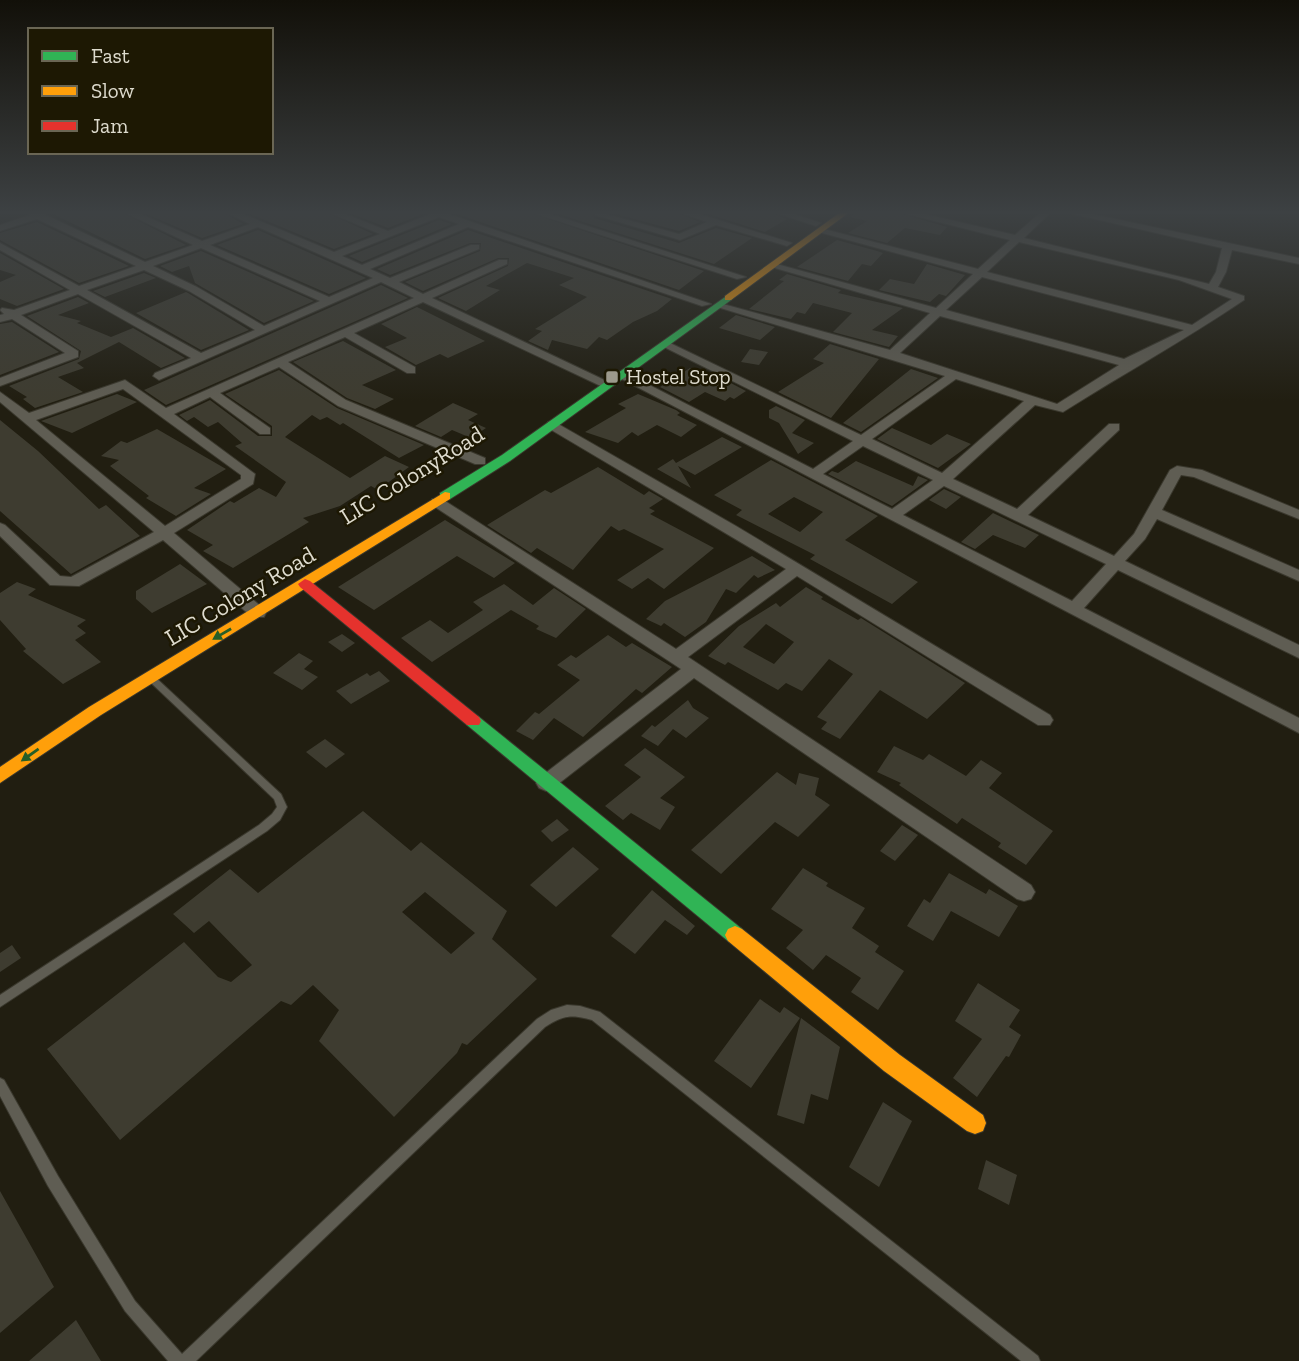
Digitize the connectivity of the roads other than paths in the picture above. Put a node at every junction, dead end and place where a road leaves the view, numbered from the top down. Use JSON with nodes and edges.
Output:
{"nodes":[{"id":1,"x":52,"y":275,"type":"edge"},
{"id":2,"x":121,"y":275,"type":"edge"},
{"id":3,"x":162,"y":275,"type":"edge"},
{"id":4,"x":268,"y":275,"type":"edge"},
{"id":5,"x":372,"y":275,"type":"edge"},
{"id":6,"x":401,"y":275,"type":"edge"},
{"id":7,"x":476,"y":275,"type":"edge"},
{"id":8,"x":620,"y":275,"type":"edge"},
{"id":9,"x":753,"y":275,"type":"edge"},
{"id":10,"x":753,"y":275,"type":"edge"},
{"id":11,"x":774,"y":275,"type":"edge"},
{"id":12,"x":979,"y":275,"type":"edge"},
{"id":13,"x":987,"y":275,"type":"edge"},
{"id":14,"x":1166,"y":275,"type":"edge"},
{"id":15,"x":1220,"y":275,"type":"edge"},
{"id":16,"x":384,"y":281,"type":"junction"},
{"id":17,"x":1213,"y":286,"type":"junction"},
{"id":18,"x":80,"y":290,"type":"junction"},
{"id":19,"x":423,"y":299,"type":"junction"},
{"id":20,"x":328,"y":301,"type":"junction"},
{"id":21,"x":712,"y":305,"type":"junction"},
{"id":22,"x":0,"y":306,"type":"edge"},
{"id":23,"x":940,"y":312,"type":"junction"},
{"id":24,"x":13,"y":314,"type":"junction"},
{"id":25,"x":0,"y":319,"type":"edge"},
{"id":26,"x":1194,"y":329,"type":"junction"},
{"id":27,"x":262,"y":330,"type":"junction"},
{"id":28,"x":344,"y":332,"type":"junction"},
{"id":29,"x":666,"y":345,"type":"junction"},
{"id":30,"x":891,"y":355,"type":"junction"},
{"id":31,"x":200,"y":358,"type":"junction"},
{"id":32,"x":278,"y":361,"type":"junction"},
{"id":33,"x":1131,"y":363,"type":"junction"},
{"id":34,"x":411,"y":370,"type":"dead end"},
{"id":35,"x":954,"y":375,"type":"junction"},
{"id":36,"x":159,"y":376,"type":"dead end"},
{"id":37,"x":609,"y":381,"type":"junction"},
{"id":38,"x":0,"y":382,"type":"edge"},
{"id":39,"x":211,"y":392,"type":"junction"},
{"id":40,"x":0,"y":396,"type":"edge"},
{"id":41,"x":1033,"y":400,"type":"junction"},
{"id":42,"x":163,"y":414,"type":"junction"},
{"id":43,"x":28,"y":418,"type":"junction"},
{"id":44,"x":553,"y":425,"type":"junction"},
{"id":45,"x":1114,"y":427,"type":"dead end"},
{"id":46,"x":265,"y":431,"type":"dead end"},
{"id":47,"x":860,"y":439,"type":"junction"},
{"id":48,"x":480,"y":461,"type":"junction"},
{"id":49,"x":813,"y":475,"type":"junction"},
{"id":50,"x":943,"y":480,"type":"junction"},
{"id":51,"x":440,"y":497,"type":"junction"},
{"id":52,"x":1153,"y":512,"type":"junction"},
{"id":53,"x":1019,"y":515,"type":"junction"},
{"id":54,"x":1299,"y":515,"type":"edge"},
{"id":55,"x":892,"y":516,"type":"junction"},
{"id":56,"x":0,"y":528,"type":"edge"},
{"id":57,"x":164,"y":533,"type":"junction"},
{"id":58,"x":1116,"y":562,"type":"junction"},
{"id":59,"x":797,"y":569,"type":"junction"},
{"id":60,"x":1299,"y":576,"type":"edge"},
{"id":61,"x":305,"y":584,"type":"junction"},
{"id":62,"x":252,"y":608,"type":"junction"},
{"id":63,"x":1073,"y":610,"type":"junction"},
{"id":64,"x":1299,"y":652,"type":"edge"},
{"id":65,"x":676,"y":657,"type":"junction"},
{"id":66,"x":693,"y":669,"type":"junction"},
{"id":67,"x":150,"y":677,"type":"junction"},
{"id":68,"x":89,"y":705,"type":"junction"},
{"id":69,"x":1044,"y":720,"type":"dead end"},
{"id":70,"x":1299,"y":726,"type":"edge"},
{"id":71,"x":21,"y":741,"type":"dead end"},
{"id":72,"x":0,"y":776,"type":"edge"},
{"id":73,"x":546,"y":783,"type":"junction"},
{"id":74,"x":1024,"y":892,"type":"dead end"},
{"id":75,"x":0,"y":1002,"type":"edge"},
{"id":76,"x":0,"y":1084,"type":"edge"},
{"id":77,"x":975,"y":1123,"type":"dead end"},
{"id":78,"x":178,"y":1361,"type":"edge"},
{"id":79,"x":185,"y":1361,"type":"edge"},
{"id":80,"x":1033,"y":1361,"type":"edge"}],
"edges":[{"from":1,"to":18,"type":"street"},
{"from":2,"to":18,"type":"street"},
{"from":3,"to":27,"type":"street"},
{"from":4,"to":20,"type":"street"},
{"from":5,"to":16,"type":"street"},
{"from":6,"to":16,"type":"street"},
{"from":7,"to":19,"type":"street"},
{"from":8,"to":21,"type":"street"},
{"from":9,"to":21,"type":"main road","name":"LIC ColonyRoad"},
{"from":10,"to":21,"type":"main road","name":"LIC ColonyRoad"},
{"from":11,"to":23,"type":"street"},
{"from":12,"to":23,"type":"street"},
{"from":13,"to":26,"type":"street"},
{"from":14,"to":17,"type":"street"},
{"from":15,"to":17,"type":"street"},
{"from":16,"to":19,"type":"street"},
{"from":16,"to":20,"type":"street"},
{"from":17,"to":26,"type":"street"},
{"from":18,"to":24,"type":"street"},
{"from":18,"to":31,"type":"street"},
{"from":19,"to":28,"type":"street"},
{"from":19,"to":37,"type":"street"},
{"from":20,"to":27,"type":"street"},
{"from":21,"to":29,"type":"main road","name":"LIC ColonyRoad"},
{"from":21,"to":30,"type":"street"},
{"from":21,"to":37,"type":"main road","name":"LIC ColonyRoad"},
{"from":22,"to":24,"type":"street"},
{"from":23,"to":30,"type":"street"},
{"from":23,"to":33,"type":"street"},
{"from":24,"to":25,"type":"street"},
{"from":24,"to":38,"type":"street"},
{"from":26,"to":33,"type":"street"},
{"from":27,"to":31,"type":"street"},
{"from":28,"to":32,"type":"street"},
{"from":28,"to":34,"type":"street"},
{"from":29,"to":37,"type":"main road","name":"LIC ColonyRoad"},
{"from":29,"to":47,"type":"street"},
{"from":30,"to":35,"type":"street"},
{"from":31,"to":36,"type":"street"},
{"from":32,"to":39,"type":"street"},
{"from":32,"to":48,"type":"street"},
{"from":33,"to":41,"type":"street"},
{"from":35,"to":41,"type":"street"},
{"from":35,"to":47,"type":"street"},
{"from":37,"to":44,"type":"main road","name":"LIC Colony Road"},
{"from":37,"to":48,"type":"main road","name":"LIC ColonyRoad"},
{"from":37,"to":49,"type":"street"},
{"from":39,"to":42,"type":"street"},
{"from":39,"to":46,"type":"street"},
{"from":40,"to":43,"type":"street"},
{"from":41,"to":50,"type":"street"},
{"from":42,"to":43,"type":"street"},
{"from":42,"to":57,"type":"street"},
{"from":43,"to":57,"type":"street"},
{"from":44,"to":51,"type":"main road","name":"LIC Colony Road"},
{"from":44,"to":59,"type":"street"},
{"from":45,"to":53,"type":"street"},
{"from":47,"to":49,"type":"street"},
{"from":47,"to":50,"type":"street"},
{"from":48,"to":51,"type":"main road","name":"LIC ColonyRoad"},
{"from":49,"to":55,"type":"street"},
{"from":50,"to":53,"type":"street"},
{"from":50,"to":55,"type":"street"},
{"from":51,"to":61,"type":"main road","name":"LIC Colony Road"},
{"from":51,"to":62,"type":"main road","name":"LIC ColonyRoad"},
{"from":51,"to":65,"type":"street"},
{"from":52,"to":54,"type":"street"},
{"from":52,"to":58,"type":"street"},
{"from":52,"to":60,"type":"street"},
{"from":53,"to":58,"type":"street"},
{"from":55,"to":63,"type":"street"},
{"from":56,"to":57,"type":"street"},
{"from":57,"to":62,"type":"street"},
{"from":58,"to":63,"type":"street"},
{"from":58,"to":64,"type":"street"},
{"from":59,"to":65,"type":"street"},
{"from":59,"to":69,"type":"street"},
{"from":61,"to":62,"type":"main road","name":"LIC Colony Road"},
{"from":61,"to":73,"type":"main road"},
{"from":62,"to":67,"type":"main road","name":"LIC Colony Road","one_way":true},
{"from":62,"to":68,"type":"main road","name":"LIC ColonyRoad"},
{"from":63,"to":70,"type":"street"},
{"from":65,"to":66,"type":"street"},
{"from":66,"to":73,"type":"street"},
{"from":66,"to":74,"type":"street"},
{"from":67,"to":68,"type":"main road","name":"LIC Colony Road"},
{"from":67,"to":75,"type":"lane"},
{"from":68,"to":71,"type":"main road","name":"LIC ColonyRoad"},
{"from":68,"to":72,"type":"main road","name":"LIC Colony Road","one_way":true},
{"from":73,"to":77,"type":"main road"},
{"from":76,"to":78,"type":"lane"},
{"from":79,"to":80,"type":"lane"}]}
